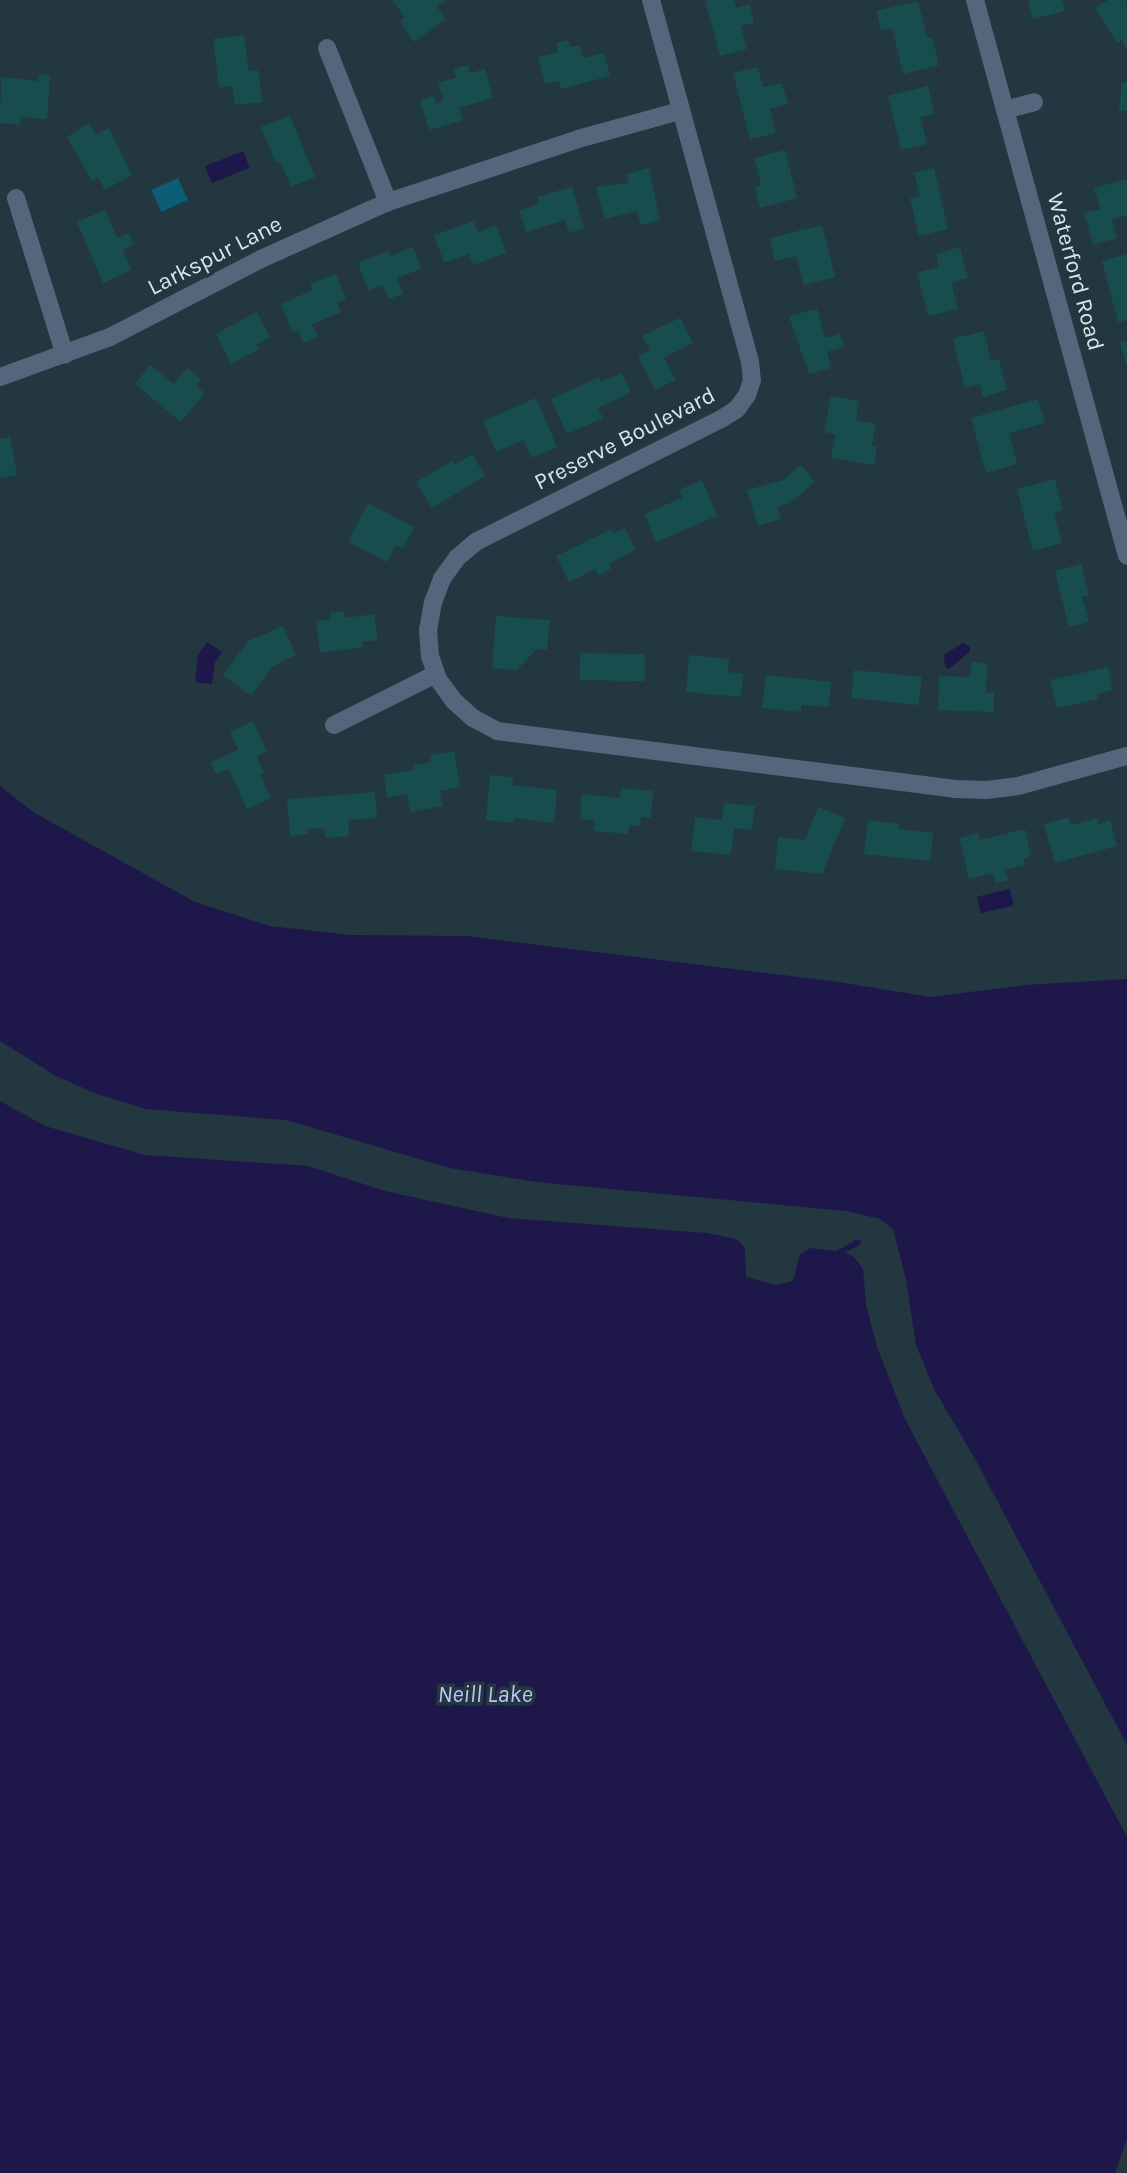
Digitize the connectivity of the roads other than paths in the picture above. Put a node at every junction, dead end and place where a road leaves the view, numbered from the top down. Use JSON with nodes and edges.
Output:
{"nodes":[{"id":1,"x":651,"y":0,"type":"edge"},
{"id":2,"x":975,"y":0,"type":"edge"},
{"id":3,"x":327,"y":48,"type":"dead end"},
{"id":4,"x":1034,"y":103,"type":"dead end"},
{"id":5,"x":1005,"y":110,"type":"junction"},
{"id":6,"x":680,"y":111,"type":"junction"},
{"id":7,"x":16,"y":198,"type":"dead end"},
{"id":8,"x":388,"y":202,"type":"junction"},
{"id":9,"x":65,"y":355,"type":"junction"},
{"id":10,"x":0,"y":377,"type":"edge"},
{"id":11,"x":1127,"y":556,"type":"edge"},
{"id":12,"x":436,"y":674,"type":"junction"},
{"id":13,"x":334,"y":726,"type":"dead end"},
{"id":14,"x":1127,"y":756,"type":"edge"}],
"edges":[{"from":1,"to":6,"type":"street","name":"Preserve Boulevard"},
{"from":2,"to":5,"type":"street","name":"Waterford Road"},
{"from":3,"to":8,"type":"street"},
{"from":4,"to":5,"type":"street"},
{"from":5,"to":11,"type":"street","name":"Waterford Road"},
{"from":6,"to":8,"type":"street","name":"Larkspur Lane"},
{"from":6,"to":12,"type":"street","name":"Preserve Boulevard"},
{"from":7,"to":9,"type":"street"},
{"from":8,"to":9,"type":"street","name":"Larkspur Lane"},
{"from":9,"to":10,"type":"street","name":"Larkspur Lane"},
{"from":12,"to":13,"type":"street"},
{"from":12,"to":14,"type":"street","name":"Preserve Boulevard"}]}
